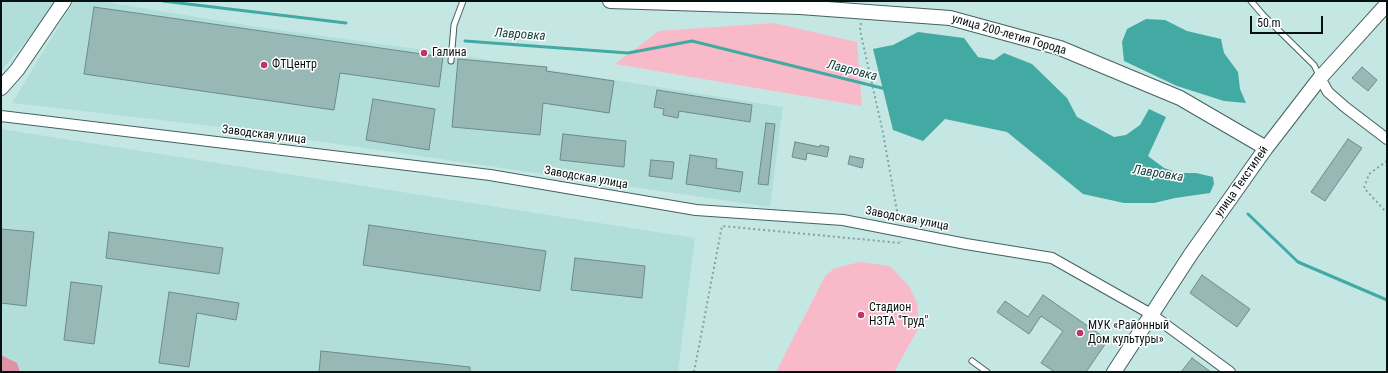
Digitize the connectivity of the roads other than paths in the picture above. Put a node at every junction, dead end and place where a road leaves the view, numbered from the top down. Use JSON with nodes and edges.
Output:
{"nodes":[{"id":1,"x":64,"y":1,"type":"edge"},
{"id":2,"x":463,"y":1,"type":"edge"},
{"id":3,"x":610,"y":1,"type":"edge"},
{"id":4,"x":1251,"y":1,"type":"edge"},
{"id":5,"x":802,"y":4,"type":"edge"},
{"id":6,"x":1387,"y":4,"type":"edge"},
{"id":7,"x":451,"y":62,"type":"dead end"},
{"id":8,"x":1320,"y":78,"type":"junction"},
{"id":9,"x":1,"y":88,"type":"edge"},
{"id":10,"x":1,"y":116,"type":"edge"},
{"id":11,"x":1387,"y":139,"type":"edge"},
{"id":12,"x":1266,"y":148,"type":"junction"},
{"id":13,"x":1151,"y":314,"type":"junction"},
{"id":14,"x":972,"y":361,"type":"dead end"},
{"id":15,"x":987,"y":372,"type":"edge"},
{"id":16,"x":1114,"y":372,"type":"edge"},
{"id":17,"x":1230,"y":372,"type":"edge"}],
"edges":[{"from":1,"to":9,"type":"street"},
{"from":2,"to":7,"type":"lane"},
{"from":3,"to":5,"type":"street","name":"улица 200-летия Города"},
{"from":4,"to":8,"type":"lane"},
{"from":5,"to":12,"type":"street","name":"улица 200-летия Города"},
{"from":6,"to":8,"type":"street","name":"улица Текстилей"},
{"from":8,"to":11,"type":"street"},
{"from":8,"to":12,"type":"street","name":"улица Текстилей"},
{"from":10,"to":13,"type":"street","name":"Заводская улица"},
{"from":12,"to":13,"type":"street","name":"улица Текстилей"},
{"from":13,"to":16,"type":"street","name":"улица Текстилей"},
{"from":13,"to":17,"type":"street","name":"Заводская улица"},
{"from":14,"to":15,"type":"lane"}]}
